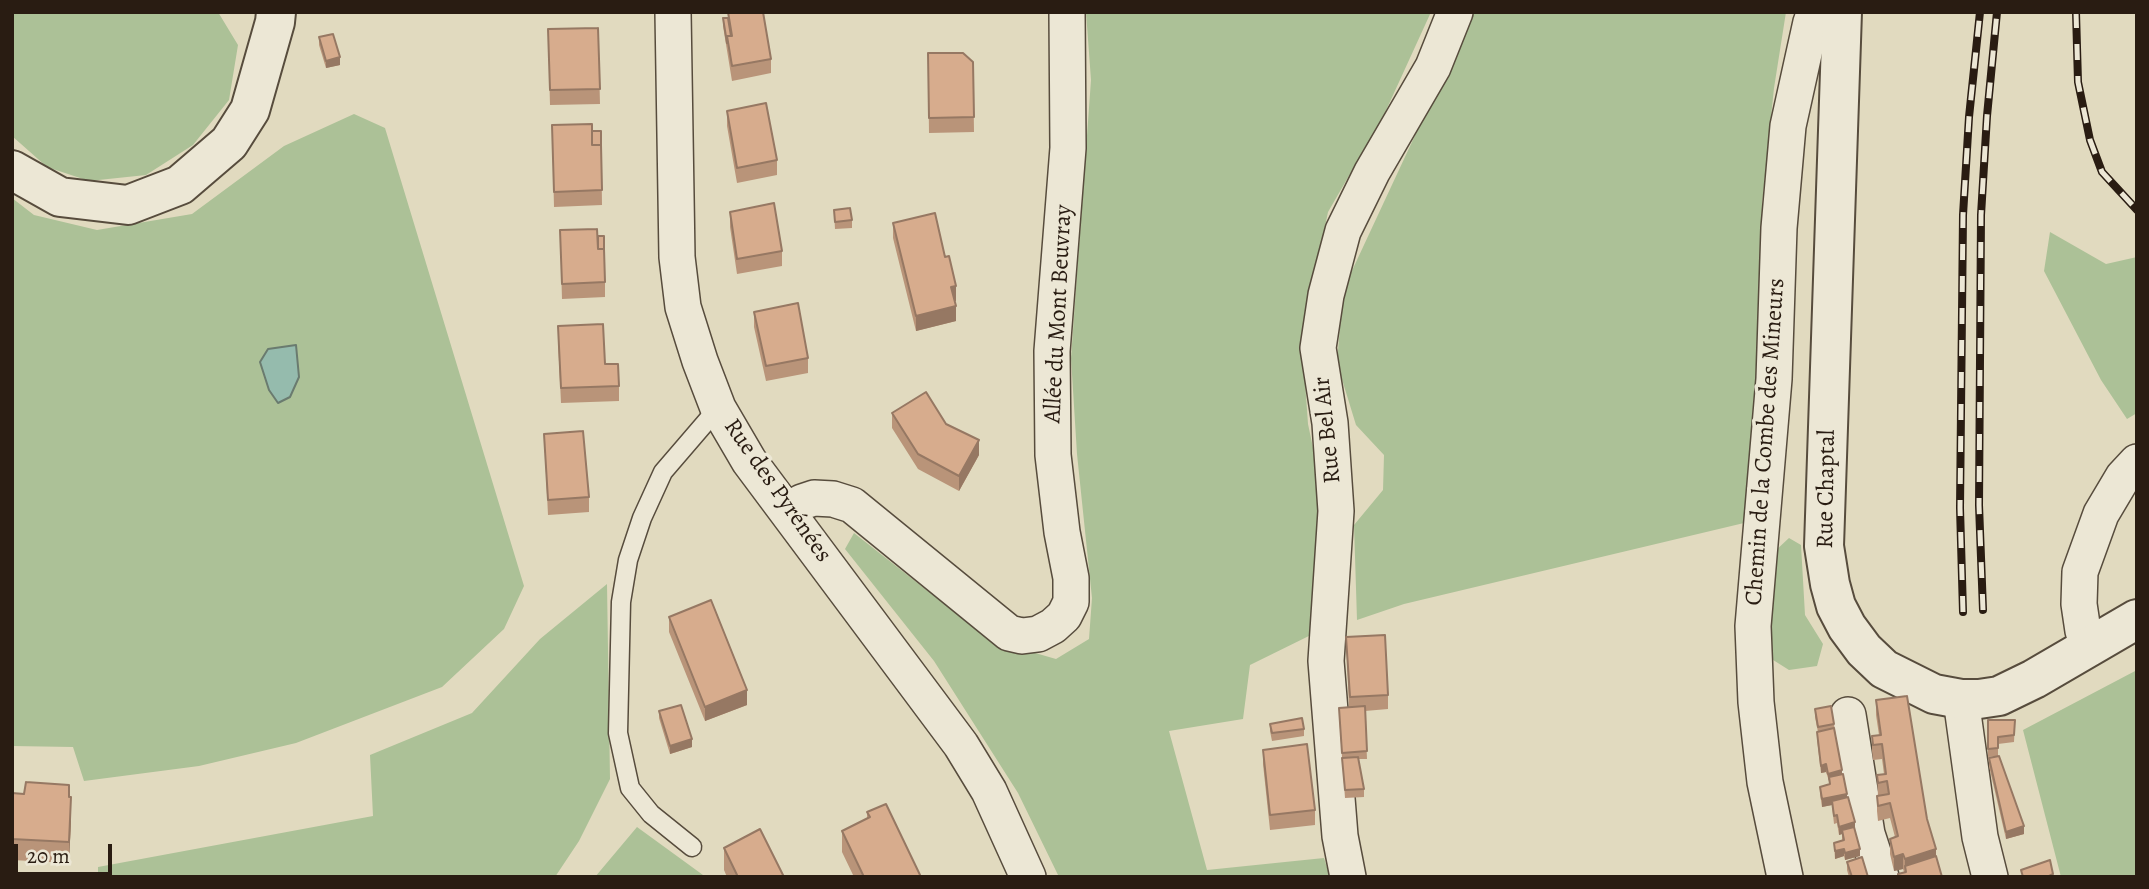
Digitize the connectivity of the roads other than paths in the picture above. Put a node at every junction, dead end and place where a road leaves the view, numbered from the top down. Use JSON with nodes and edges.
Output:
{"nodes":[{"id":1,"x":276,"y":12,"type":"edge"},
{"id":2,"x":673,"y":12,"type":"edge"},
{"id":3,"x":1067,"y":12,"type":"edge"},
{"id":4,"x":1455,"y":12,"type":"edge"},
{"id":5,"x":1820,"y":12,"type":"edge"},
{"id":6,"x":1842,"y":12,"type":"edge"},
{"id":7,"x":12,"y":170,"type":"edge"},
{"id":8,"x":718,"y":408,"type":"junction"},
{"id":9,"x":2137,"y":462,"type":"edge"},
{"id":10,"x":787,"y":511,"type":"junction"},
{"id":11,"x":2137,"y":619,"type":"edge"},
{"id":12,"x":2092,"y":646,"type":"junction"},
{"id":13,"x":1961,"y":699,"type":"junction"},
{"id":14,"x":1848,"y":715,"type":"dead end"},
{"id":15,"x":692,"y":847,"type":"dead end"},
{"id":16,"x":1028,"y":877,"type":"edge"},
{"id":17,"x":1348,"y":877,"type":"edge"},
{"id":18,"x":1785,"y":877,"type":"edge"},
{"id":19,"x":1881,"y":877,"type":"edge"},
{"id":20,"x":1990,"y":877,"type":"edge"}],
"edges":[{"from":1,"to":7,"type":"street"},
{"from":2,"to":8,"type":"street","name":"Rue des Pyrénées"},
{"from":3,"to":10,"type":"street","name":"Allée du Mont Beuvray"},
{"from":4,"to":17,"type":"street","name":"Rue Bel Air"},
{"from":5,"to":18,"type":"street","name":"Chemin de la Combe des Mineurs"},
{"from":6,"to":13,"type":"street","name":"Rue Chaptal"},
{"from":8,"to":10,"type":"street","name":"Rue des Pyrénées"},
{"from":8,"to":15,"type":"lane"},
{"from":9,"to":12,"type":"street"},
{"from":10,"to":16,"type":"street","name":"Rue des Pyrénées"},
{"from":11,"to":12,"type":"street","name":"Rue Chaptal"},
{"from":12,"to":13,"type":"street","name":"Rue Chaptal"},
{"from":13,"to":20,"type":"street"},
{"from":14,"to":19,"type":"street"}]}
